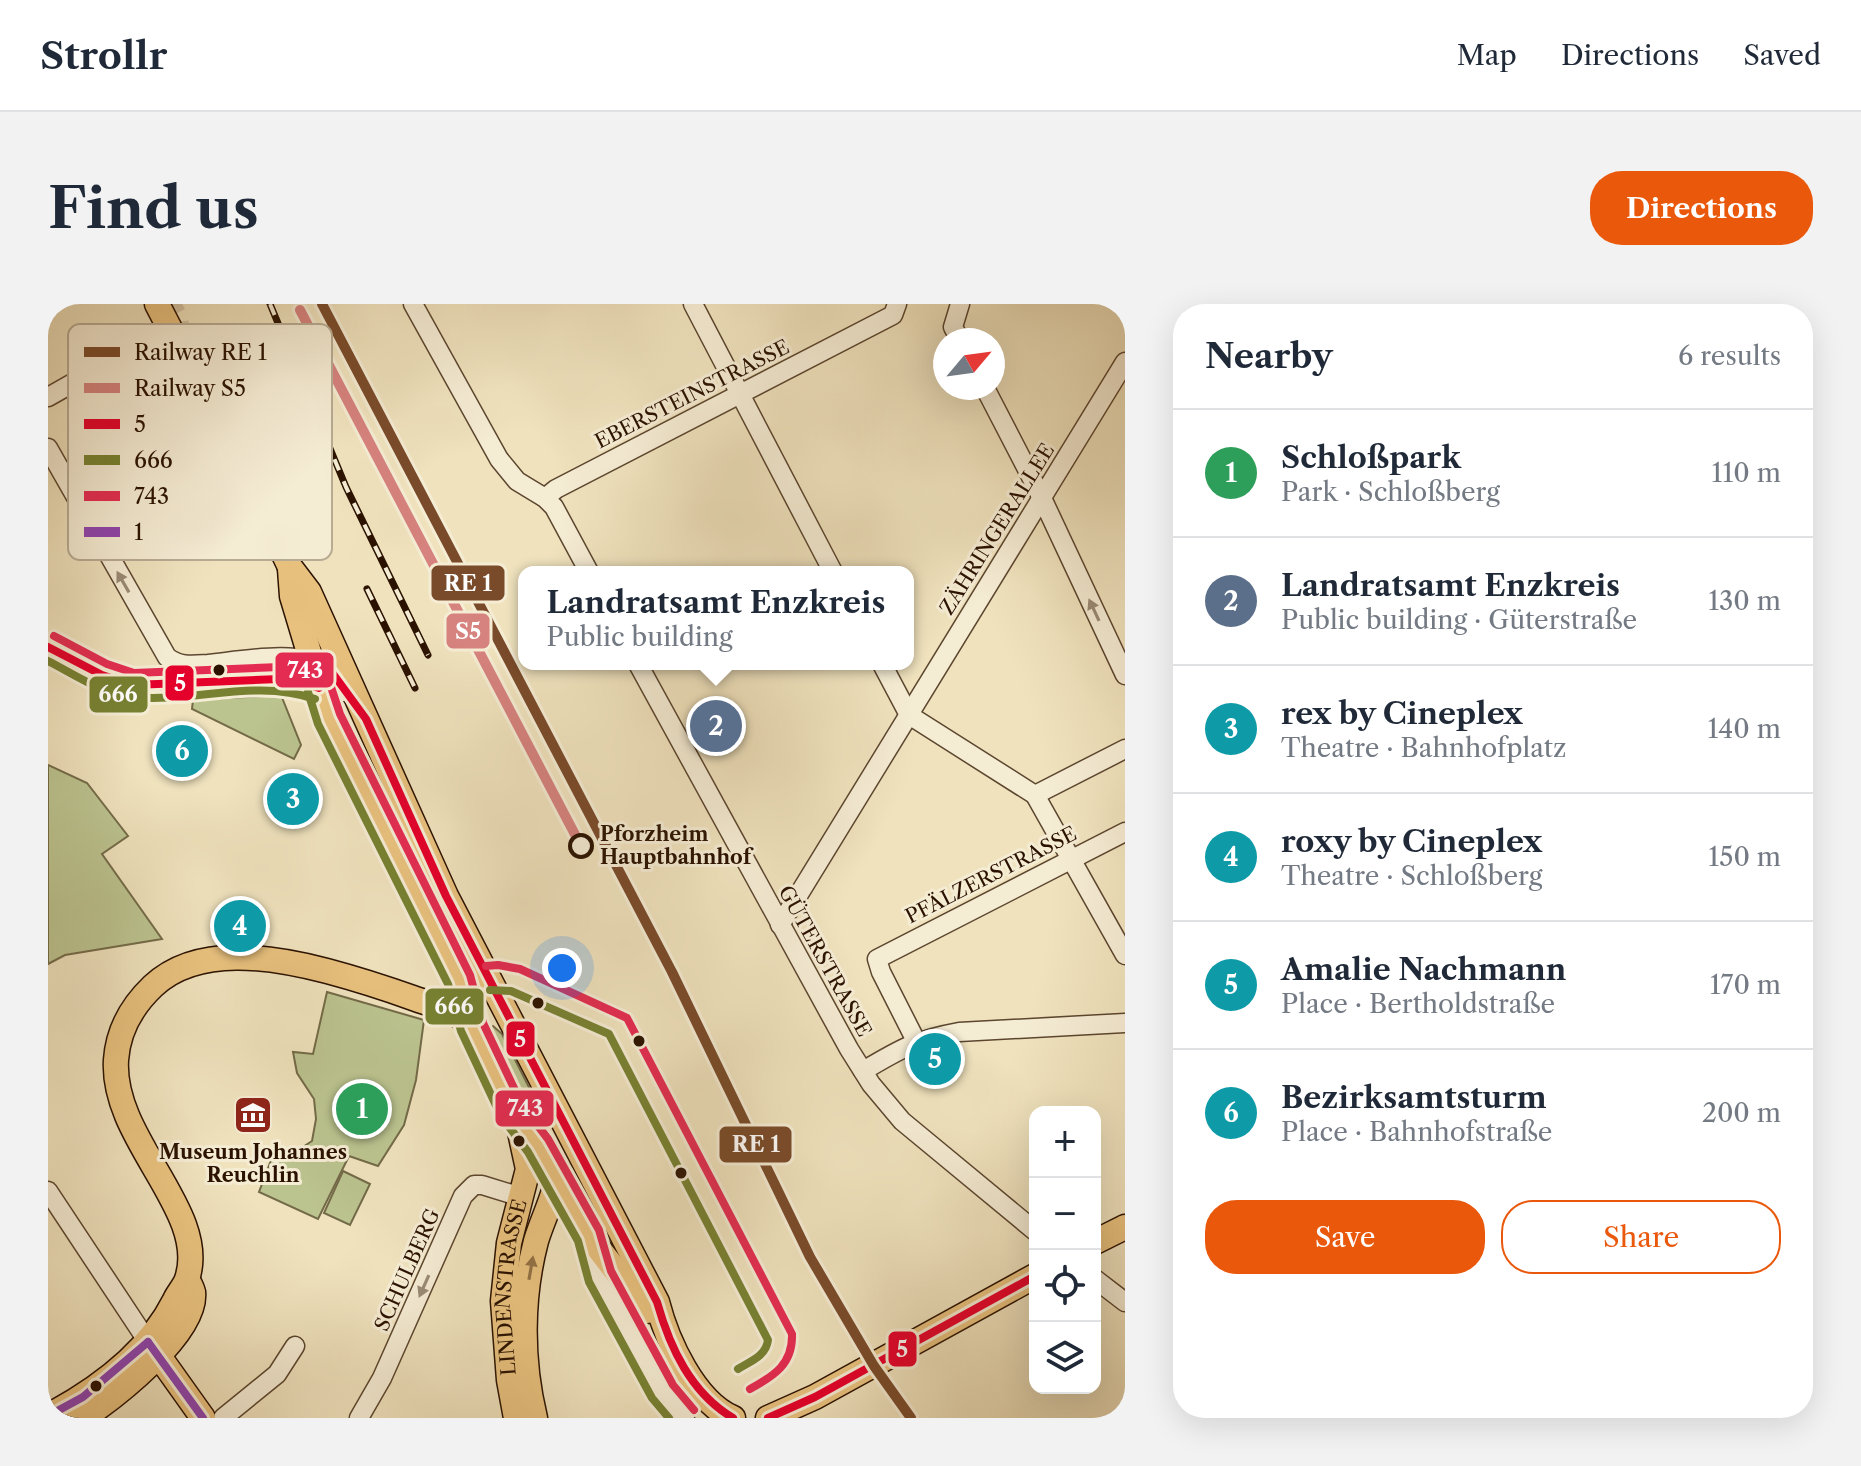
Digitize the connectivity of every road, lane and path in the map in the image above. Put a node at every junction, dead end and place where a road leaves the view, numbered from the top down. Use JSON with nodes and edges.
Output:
{"nodes":[{"id":1,"x":157,"y":304,"type":"edge"},
{"id":2,"x":413,"y":304,"type":"edge"},
{"id":3,"x":693,"y":304,"type":"edge"},
{"id":4,"x":897,"y":304,"type":"edge"},
{"id":5,"x":960,"y":304,"type":"edge"},
{"id":6,"x":168,"y":324,"type":"edge"},
{"id":7,"x":954,"y":328,"type":"edge"},
{"id":8,"x":1125,"y":362,"type":"edge"},
{"id":9,"x":68,"y":386,"type":"edge"},
{"id":10,"x":738,"y":394,"type":"junction"},
{"id":11,"x":48,"y":397,"type":"edge"},
{"id":12,"x":991,"y":400,"type":"edge"},
{"id":13,"x":48,"y":448,"type":"edge"},
{"id":14,"x":68,"y":483,"type":"edge"},
{"id":15,"x":545,"y":498,"type":"junction"},
{"id":16,"x":1042,"y":498,"type":"junction"},
{"id":17,"x":112,"y":560,"type":"edge"},
{"id":18,"x":287,"y":560,"type":"edge"},
{"id":19,"x":586,"y":566,"type":"edge"},
{"id":20,"x":830,"y":566,"type":"edge"},
{"id":21,"x":290,"y":567,"type":"junction"},
{"id":22,"x":310,"y":660,"type":"junction"},
{"id":23,"x":641,"y":670,"type":"edge"},
{"id":24,"x":885,"y":670,"type":"edge"},
{"id":25,"x":1125,"y":675,"type":"edge"},
{"id":26,"x":290,"y":679,"type":"junction"},
{"id":27,"x":168,"y":684,"type":"dead end"},
{"id":28,"x":319,"y":688,"type":"junction"},
{"id":29,"x":909,"y":715,"type":"junction"},
{"id":30,"x":366,"y":719,"type":"junction"},
{"id":31,"x":1125,"y":749,"type":"edge"},
{"id":32,"x":1035,"y":795,"type":"junction"},
{"id":33,"x":1125,"y":832,"type":"edge"},
{"id":34,"x":1071,"y":860,"type":"junction"},
{"id":35,"x":780,"y":925,"type":"junction"},
{"id":36,"x":1125,"y":955,"type":"edge"},
{"id":37,"x":390,"y":988,"type":"junction"},
{"id":38,"x":464,"y":996,"type":"junction"},
{"id":39,"x":505,"y":1012,"type":"junction"},
{"id":40,"x":1125,"y":1023,"type":"edge"},
{"id":41,"x":472,"y":1027,"type":"junction"},
{"id":42,"x":916,"y":1041,"type":"junction"},
{"id":43,"x":863,"y":1071,"type":"junction"},
{"id":44,"x":512,"y":1111,"type":"junction"},
{"id":45,"x":566,"y":1130,"type":"junction"},
{"id":46,"x":557,"y":1181,"type":"junction"},
{"id":47,"x":48,"y":1191,"type":"edge"},
{"id":48,"x":521,"y":1197,"type":"junction"},
{"id":49,"x":611,"y":1215,"type":"junction"},
{"id":50,"x":582,"y":1224,"type":"junction"},
{"id":51,"x":1029,"y":1226,"type":"edge"},
{"id":52,"x":1125,"y":1227,"type":"edge"},
{"id":53,"x":539,"y":1231,"type":"junction"},
{"id":54,"x":1101,"y":1239,"type":"edge"},
{"id":55,"x":1029,"y":1279,"type":"edge"},
{"id":56,"x":1101,"y":1284,"type":"edge"},
{"id":57,"x":1125,"y":1302,"type":"edge"},
{"id":58,"x":664,"y":1328,"type":"junction"},
{"id":59,"x":295,"y":1346,"type":"dead end"},
{"id":60,"x":153,"y":1349,"type":"junction"},
{"id":61,"x":48,"y":1416,"type":"edge"},
{"id":62,"x":727,"y":1416,"type":"edge"},
{"id":63,"x":83,"y":1418,"type":"edge"},
{"id":64,"x":203,"y":1418,"type":"edge"},
{"id":65,"x":223,"y":1418,"type":"edge"},
{"id":66,"x":359,"y":1418,"type":"edge"},
{"id":67,"x":516,"y":1418,"type":"edge"},
{"id":68,"x":535,"y":1418,"type":"edge"},
{"id":69,"x":685,"y":1418,"type":"edge"},
{"id":70,"x":768,"y":1418,"type":"edge"}],
"edges":[{"from":1,"to":6,"type":"main road"},
{"from":2,"to":15,"type":"street"},
{"from":3,"to":10,"type":"street"},
{"from":4,"to":10,"type":"street","name":"EBERSTEINSTRASSE"},
{"from":5,"to":7,"type":"street"},
{"from":8,"to":16,"type":"street","name":"ZÄHRINGERALLEE"},
{"from":9,"to":11,"type":"street"},
{"from":10,"to":15,"type":"street","name":"EBERSTEINSTRASSE"},
{"from":10,"to":20,"type":"street"},
{"from":12,"to":16,"type":"street"},
{"from":14,"to":13,"type":"street","one_way":true},
{"from":15,"to":19,"type":"street"},
{"from":25,"to":16,"type":"street","one_way":true},
{"from":16,"to":29,"type":"street","name":"ZÄHRINGERALLEE"},
{"from":22,"to":17,"type":"street","one_way":true},
{"from":18,"to":21,"type":"main road"},
{"from":21,"to":22,"type":"main road"},
{"from":21,"to":30,"type":"main road"},
{"from":22,"to":26,"type":"street"},
{"from":22,"to":28,"type":"main road"},
{"from":22,"to":30,"type":"street"},
{"from":23,"to":35,"type":"street","name":"GÜTERSTRASSE"},
{"from":24,"to":29,"type":"street"},
{"from":26,"to":27,"type":"street"},
{"from":26,"to":28,"type":"street"},
{"from":28,"to":38,"type":"main road"},
{"from":29,"to":32,"type":"street"},
{"from":29,"to":35,"type":"street","name":"ZÄHRINGERALLEE"},
{"from":30,"to":39,"type":"main road"},
{"from":31,"to":32,"type":"street"},
{"from":32,"to":34,"type":"street"},
{"from":33,"to":34,"type":"street","name":"PFÄLZERSTRASSE"},
{"from":34,"to":36,"type":"street"},
{"from":34,"to":42,"type":"street","name":"PFÄLZERSTRASSE"},
{"from":35,"to":43,"type":"street","name":"GÜTERSTRASSE"},
{"from":37,"to":38,"type":"main road"},
{"from":37,"to":41,"type":"main road"},
{"from":37,"to":60,"type":"main road"},
{"from":38,"to":39,"type":"main road"},
{"from":38,"to":41,"type":"main road"},
{"from":39,"to":45,"type":"main road"},
{"from":40,"to":42,"type":"street"},
{"from":41,"to":44,"type":"main road"},
{"from":42,"to":43,"type":"street"},
{"from":43,"to":51,"type":"street","name":"GÜTERSTRASSE"},
{"from":44,"to":46,"type":"main road"},
{"from":44,"to":48,"type":"main road","name":"LINDENSTRASSE"},
{"from":45,"to":46,"type":"main road","name":"LINDENSTRASSE"},
{"from":45,"to":49,"type":"main road"},
{"from":46,"to":50,"type":"main road"},
{"from":46,"to":53,"type":"main road","name":"LINDENSTRASSE"},
{"from":47,"to":60,"type":"street"},
{"from":48,"to":66,"type":"street","name":"SCHULBERG","one_way":true},
{"from":48,"to":67,"type":"main road","name":"LINDENSTRASSE"},
{"from":49,"to":50,"type":"main road"},
{"from":49,"to":58,"type":"main road"},
{"from":50,"to":53,"type":"main road"},
{"from":50,"to":58,"type":"main road"},
{"from":50,"to":69,"type":"street"},
{"from":52,"to":54,"type":"main road"},
{"from":68,"to":53,"type":"main road","name":"LINDENSTRASSE","one_way":true},
{"from":55,"to":70,"type":"main road"},
{"from":56,"to":57,"type":"street"},
{"from":58,"to":62,"type":"main road"},
{"from":59,"to":65,"type":"street"},
{"from":60,"to":61,"type":"main road"},
{"from":60,"to":63,"type":"main road"},
{"from":60,"to":64,"type":"main road"}]}
